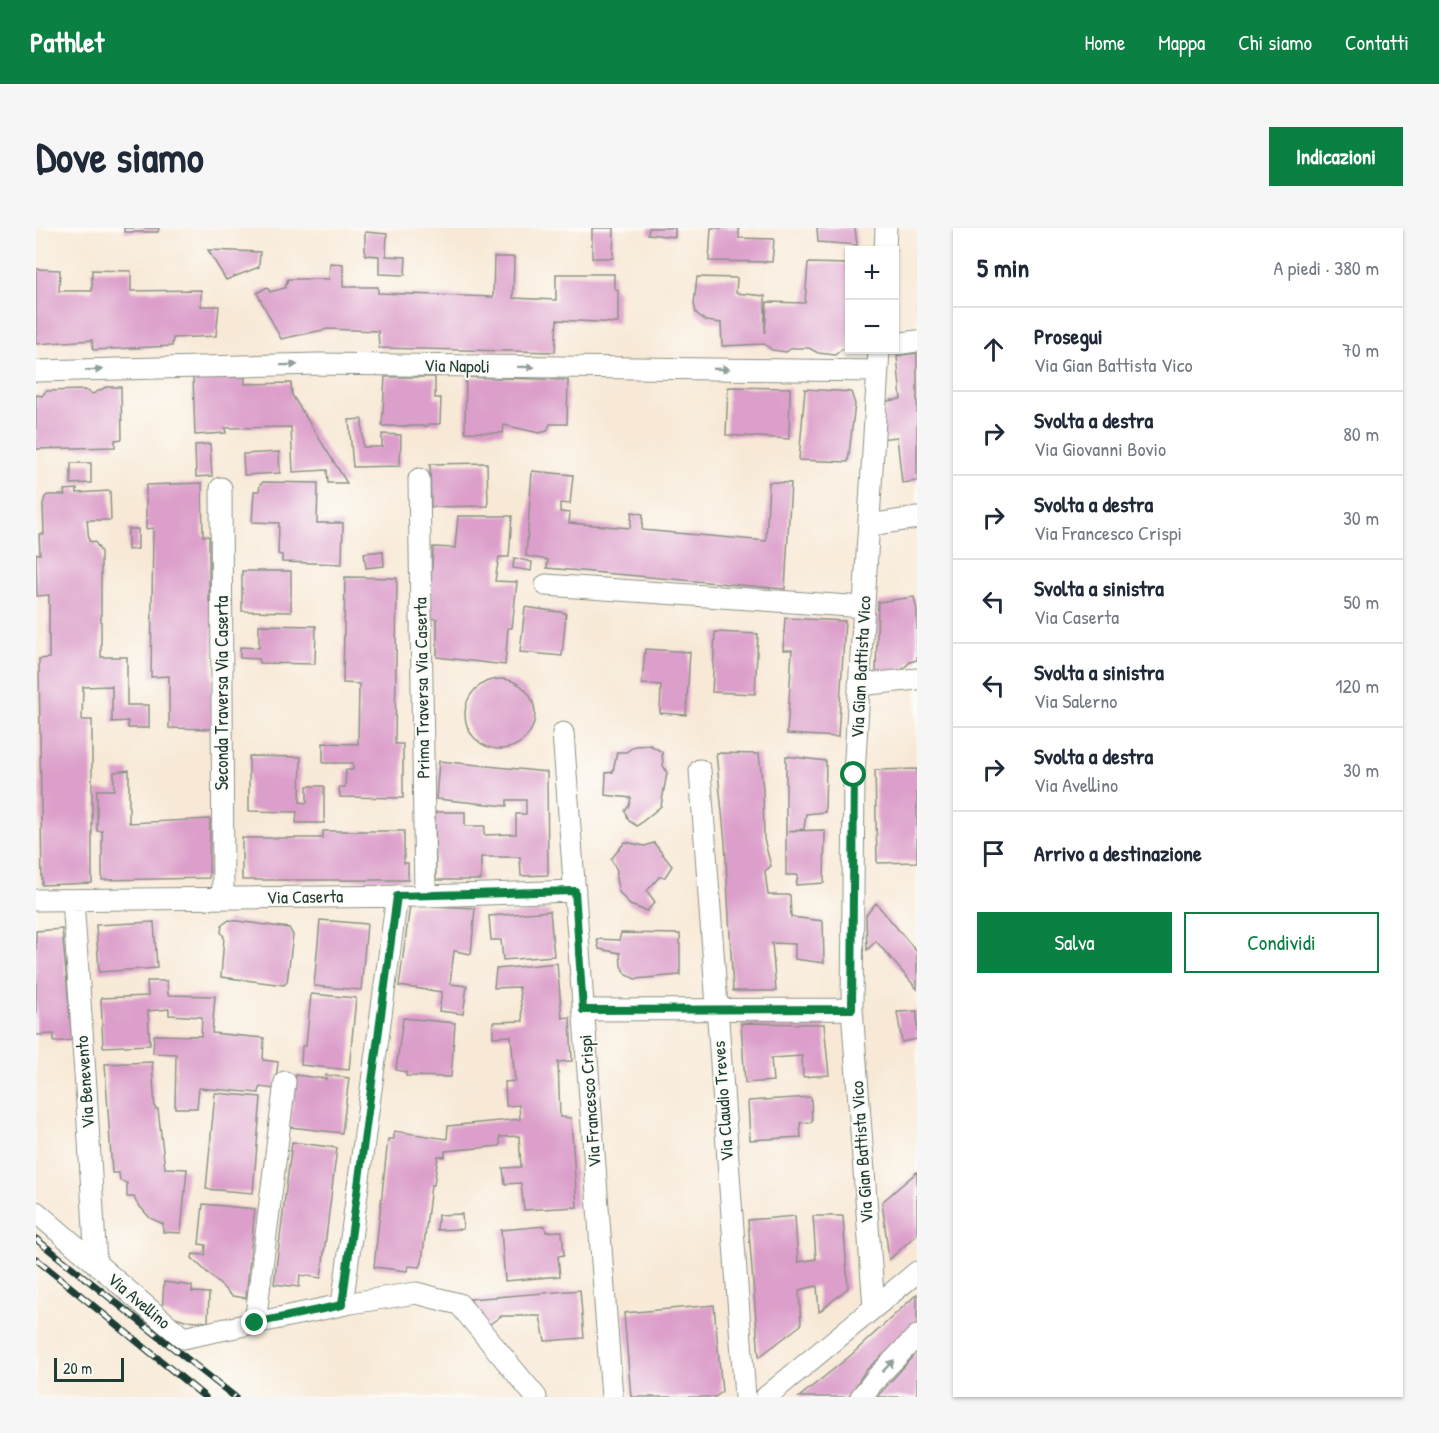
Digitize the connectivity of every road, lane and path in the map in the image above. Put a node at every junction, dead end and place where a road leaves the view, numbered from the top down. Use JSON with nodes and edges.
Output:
{"nodes":[{"id":1,"x":886,"y":228,"type":"edge"},
{"id":2,"x":885,"y":246,"type":"edge"},
{"id":3,"x":917,"y":341,"type":"edge"},
{"id":4,"x":899,"y":343,"type":"edge"},
{"id":5,"x":879,"y":354,"type":"edge"},
{"id":6,"x":36,"y":371,"type":"edge"},
{"id":7,"x":877,"y":371,"type":"junction"},
{"id":8,"x":419,"y":479,"type":"dead end"},
{"id":9,"x":221,"y":488,"type":"dead end"},
{"id":10,"x":917,"y":518,"type":"edge"},
{"id":11,"x":869,"y":525,"type":"junction"},
{"id":12,"x":546,"y":585,"type":"dead end"},
{"id":13,"x":864,"y":607,"type":"junction"},
{"id":14,"x":917,"y":679,"type":"edge"},
{"id":15,"x":860,"y":685,"type":"junction"},
{"id":16,"x":563,"y":733,"type":"dead end"},
{"id":17,"x":700,"y":770,"type":"dead end"},
{"id":18,"x":575,"y":891,"type":"junction"},
{"id":19,"x":397,"y":896,"type":"junction"},
{"id":20,"x":425,"y":896,"type":"junction"},
{"id":21,"x":223,"y":898,"type":"junction"},
{"id":22,"x":36,"y":900,"type":"edge"},
{"id":23,"x":73,"y":900,"type":"junction"},
{"id":24,"x":716,"y":1008,"type":"junction"},
{"id":25,"x":852,"y":1009,"type":"junction"},
{"id":26,"x":583,"y":1010,"type":"junction"},
{"id":27,"x":285,"y":1082,"type":"dead end"},
{"id":28,"x":36,"y":1212,"type":"edge"},
{"id":29,"x":96,"y":1264,"type":"junction"},
{"id":30,"x":917,"y":1272,"type":"edge"},
{"id":31,"x":342,"y":1305,"type":"junction"},
{"id":32,"x":874,"y":1307,"type":"junction"},
{"id":33,"x":255,"y":1323,"type":"junction"},
{"id":34,"x":917,"y":1336,"type":"edge"},
{"id":35,"x":536,"y":1397,"type":"edge"},
{"id":36,"x":612,"y":1397,"type":"edge"},
{"id":37,"x":745,"y":1397,"type":"edge"},
{"id":38,"x":766,"y":1397,"type":"edge"},
{"id":39,"x":861,"y":1397,"type":"edge"}],
"edges":[{"from":1,"to":2,"type":"street"},
{"from":3,"to":4,"type":"street"},
{"from":5,"to":7,"type":"street","name":"Via Gian Battista Vico"},
{"from":6,"to":7,"type":"street","name":"Via Napoli","one_way":true},
{"from":7,"to":11,"type":"street","name":"Via Gian Battista Vico"},
{"from":8,"to":20,"type":"street","name":"Prima Traversa Via Caserta"},
{"from":9,"to":21,"type":"street","name":"Seconda Traversa Via Caserta"},
{"from":10,"to":11,"type":"street"},
{"from":11,"to":13,"type":"street","name":"Via Gian Battista Vico"},
{"from":12,"to":13,"type":"street"},
{"from":13,"to":15,"type":"street","name":"Via Gian Battista Vico"},
{"from":14,"to":15,"type":"street"},
{"from":15,"to":25,"type":"street","name":"Via Gian Battista Vico"},
{"from":16,"to":18,"type":"street","name":"Via Francesco Crispi"},
{"from":17,"to":24,"type":"street","name":"Via Claudio Treves"},
{"from":18,"to":20,"type":"street","name":"Via Caserta"},
{"from":18,"to":26,"type":"street","name":"Via Francesco Crispi"},
{"from":19,"to":20,"type":"street","name":"Via Caserta"},
{"from":19,"to":21,"type":"street","name":"Via Caserta"},
{"from":19,"to":31,"type":"street"},
{"from":21,"to":23,"type":"street","name":"Via Caserta"},
{"from":22,"to":23,"type":"street","name":"Via Caserta"},
{"from":23,"to":29,"type":"street","name":"Via Benevento"},
{"from":24,"to":25,"type":"street"},
{"from":24,"to":26,"type":"street"},
{"from":24,"to":37,"type":"street","name":"Via Claudio Treves"},
{"from":25,"to":32,"type":"street","name":"Via Gian Battista Vico"},
{"from":26,"to":36,"type":"street","name":"Via Francesco Crispi"},
{"from":27,"to":33,"type":"street"},
{"from":28,"to":29,"type":"street","name":"Via Avellino"},
{"from":29,"to":33,"type":"street","name":"Via Avellino"},
{"from":30,"to":32,"type":"street"},
{"from":31,"to":33,"type":"street","name":"Via Avellino"},
{"from":31,"to":35,"type":"street","name":"Via Avellino"},
{"from":32,"to":38,"type":"street"},
{"from":39,"to":34,"type":"street","one_way":true}]}
